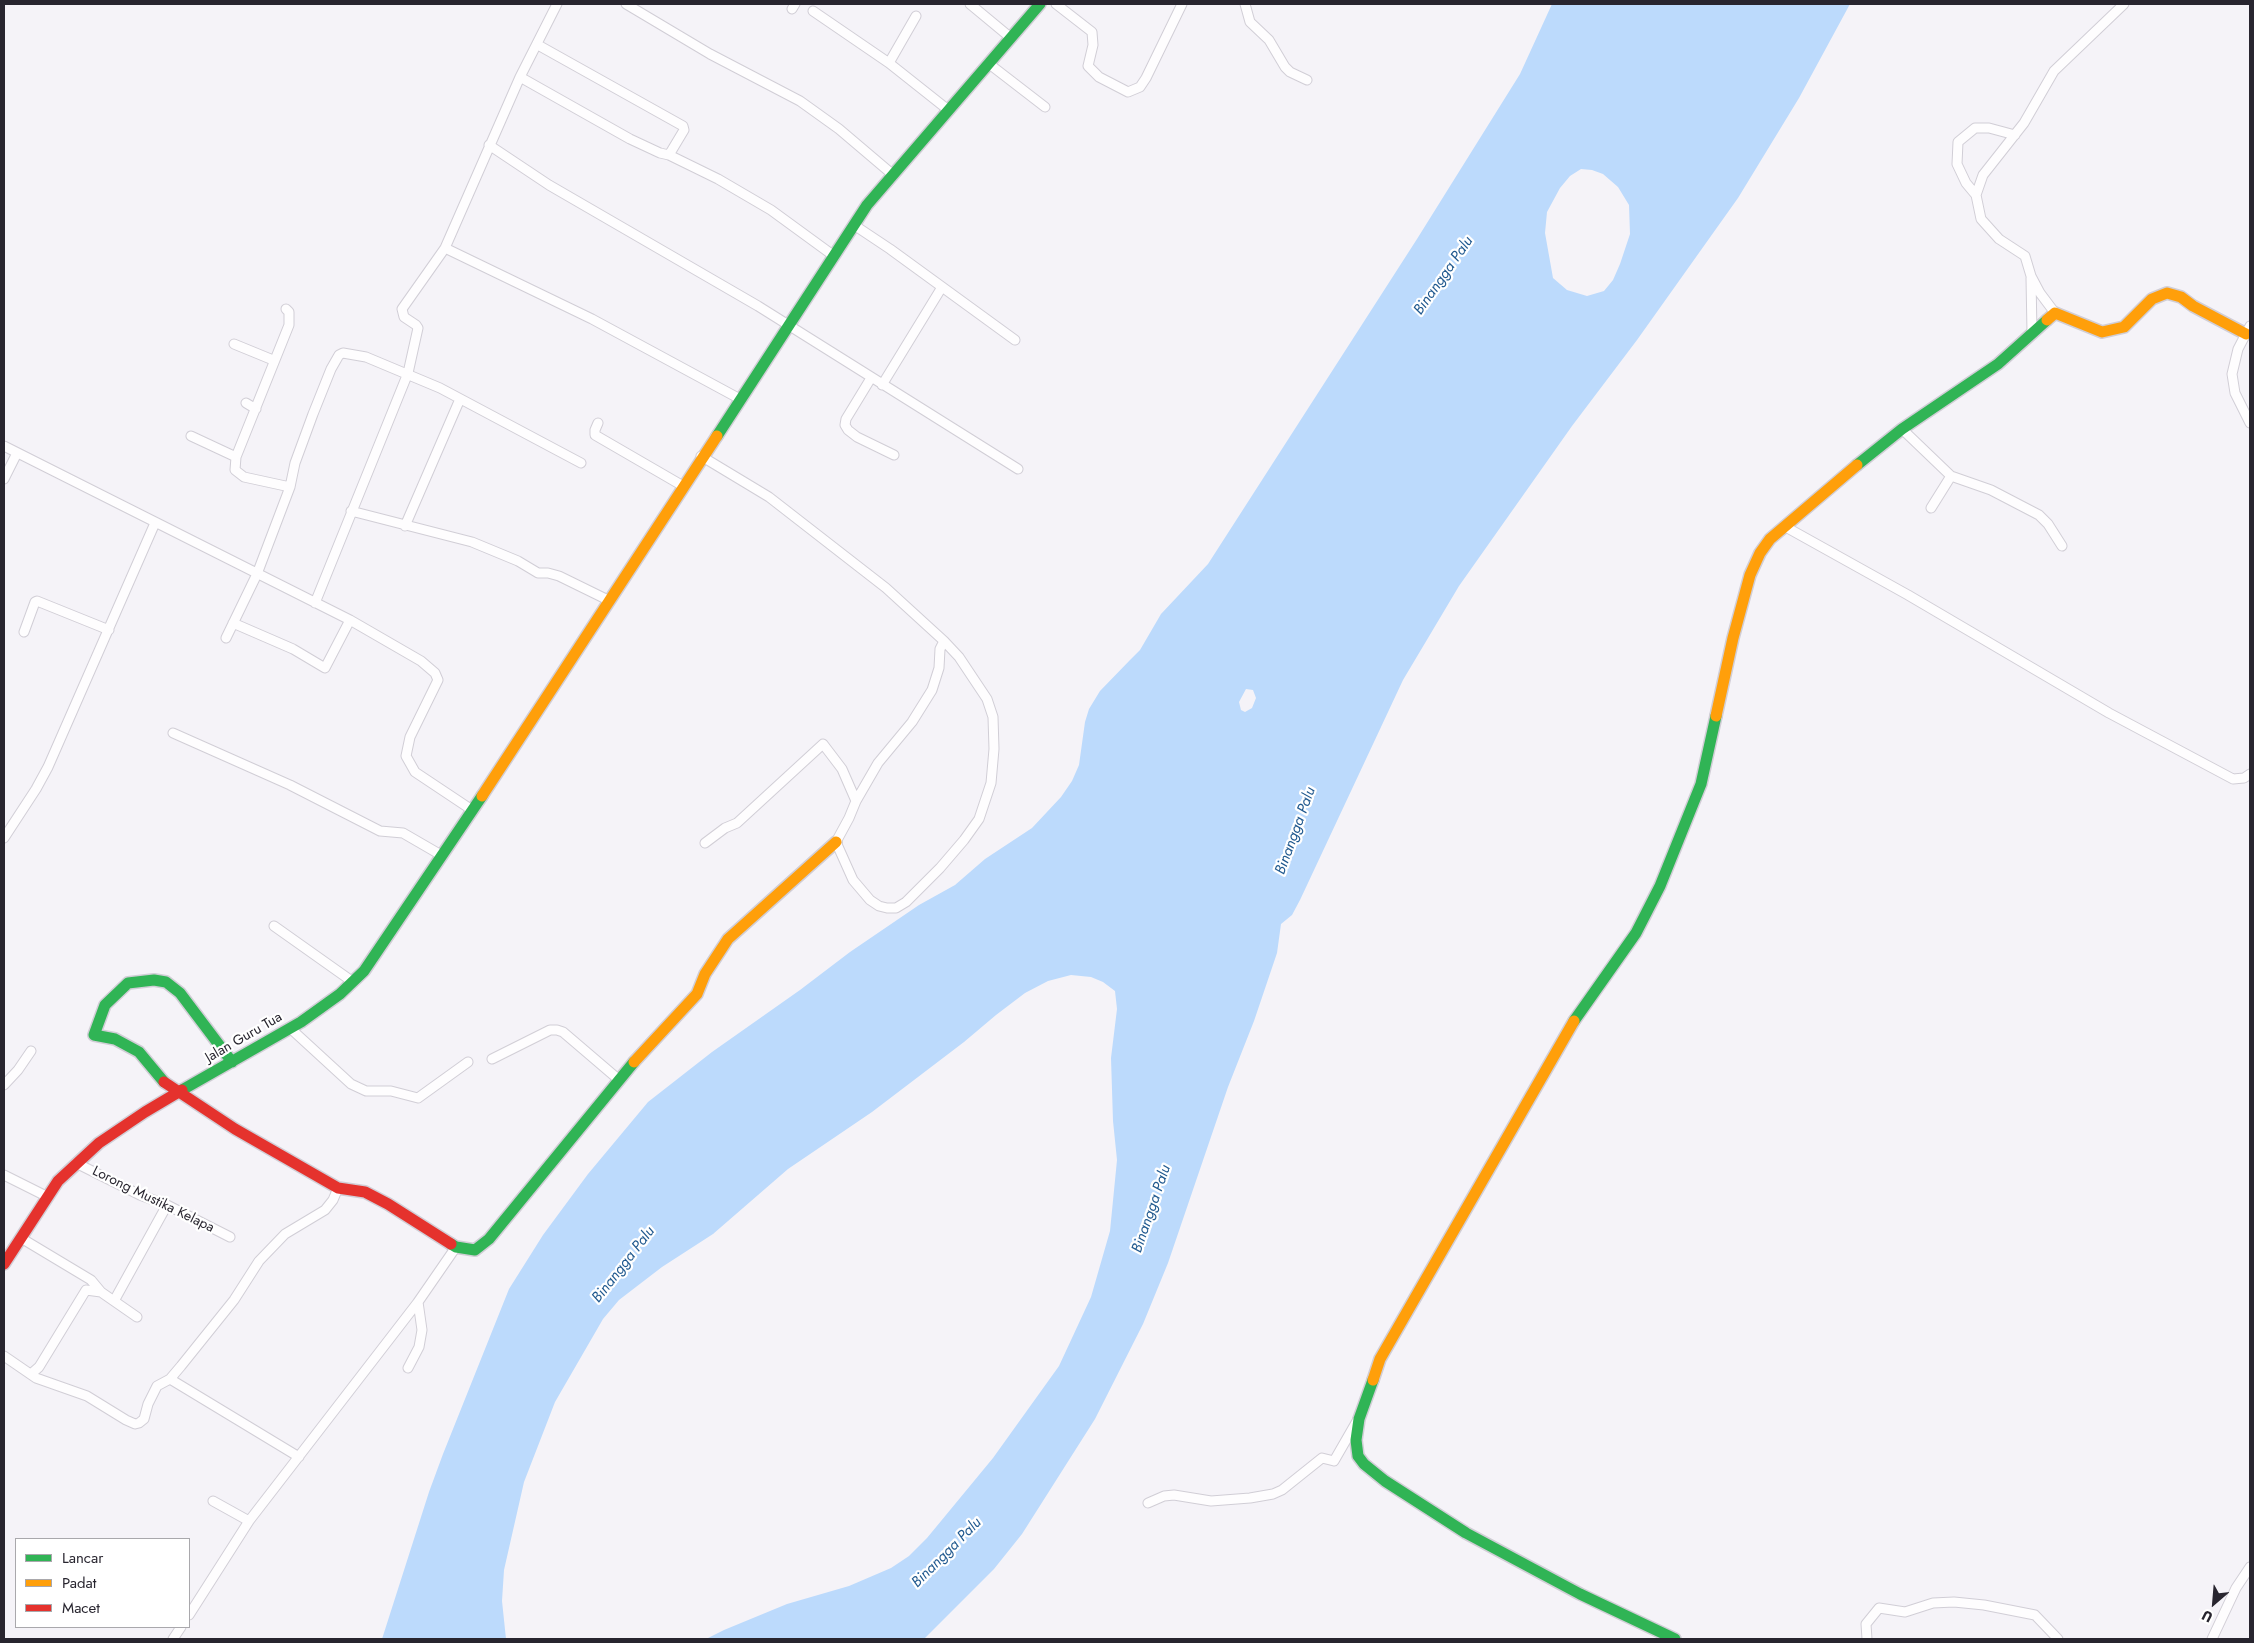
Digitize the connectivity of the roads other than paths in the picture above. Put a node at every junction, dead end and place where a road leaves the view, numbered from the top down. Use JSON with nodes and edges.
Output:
{"nodes":[{"id":1,"x":557,"y":4,"type":"edge"},
{"id":2,"x":626,"y":4,"type":"edge"},
{"id":3,"x":970,"y":4,"type":"edge"},
{"id":4,"x":1040,"y":4,"type":"edge"},
{"id":5,"x":1056,"y":4,"type":"edge"},
{"id":6,"x":1182,"y":4,"type":"edge"},
{"id":7,"x":1246,"y":4,"type":"edge"},
{"id":8,"x":2124,"y":4,"type":"edge"},
{"id":9,"x":813,"y":11,"type":"dead end"},
{"id":10,"x":916,"y":16,"type":"dead end"},
{"id":11,"x":1010,"y":38,"type":"junction"},
{"id":12,"x":538,"y":45,"type":"junction"},
{"id":13,"x":889,"y":63,"type":"junction"},
{"id":14,"x":988,"y":63,"type":"junction"},
{"id":15,"x":520,"y":77,"type":"junction"},
{"id":16,"x":1308,"y":80,"type":"dead end"},
{"id":17,"x":1045,"y":107,"type":"dead end"},
{"id":18,"x":947,"y":109,"type":"junction"},
{"id":19,"x":2014,"y":136,"type":"junction"},
{"id":20,"x":489,"y":145,"type":"junction"},
{"id":21,"x":669,"y":155,"type":"junction"},
{"id":22,"x":892,"y":174,"type":"junction"},
{"id":23,"x":1976,"y":195,"type":"junction"},
{"id":24,"x":854,"y":225,"type":"junction"},
{"id":25,"x":445,"y":248,"type":"junction"},
{"id":26,"x":834,"y":256,"type":"junction"},
{"id":27,"x":2031,"y":276,"type":"junction"},
{"id":28,"x":942,"y":287,"type":"junction"},
{"id":29,"x":286,"y":309,"type":"dead end"},
{"id":30,"x":2055,"y":313,"type":"junction"},
{"id":31,"x":789,"y":326,"type":"junction"},
{"id":32,"x":2248,"y":330,"type":"edge"},
{"id":33,"x":2032,"y":333,"type":"junction"},
{"id":34,"x":1015,"y":340,"type":"dead end"},
{"id":35,"x":234,"y":344,"type":"dead end"},
{"id":36,"x":273,"y":360,"type":"junction"},
{"id":37,"x":408,"y":373,"type":"junction"},
{"id":38,"x":870,"y":378,"type":"junction"},
{"id":39,"x":882,"y":385,"type":"junction"},
{"id":40,"x":460,"y":398,"type":"junction"},
{"id":41,"x":740,"y":399,"type":"junction"},
{"id":42,"x":246,"y":403,"type":"dead end"},
{"id":43,"x":256,"y":409,"type":"junction"},
{"id":44,"x":598,"y":423,"type":"dead end"},
{"id":45,"x":2250,"y":423,"type":"edge"},
{"id":46,"x":1902,"y":429,"type":"junction"},
{"id":47,"x":191,"y":436,"type":"dead end"},
{"id":48,"x":4,"y":446,"type":"edge"},
{"id":49,"x":17,"y":453,"type":"junction"},
{"id":50,"x":894,"y":455,"type":"dead end"},
{"id":51,"x":702,"y":456,"type":"junction"},
{"id":52,"x":236,"y":457,"type":"junction"},
{"id":53,"x":581,"y":462,"type":"dead end"},
{"id":54,"x":1018,"y":469,"type":"dead end"},
{"id":55,"x":1951,"y":476,"type":"junction"},
{"id":56,"x":4,"y":479,"type":"edge"},
{"id":57,"x":683,"y":486,"type":"junction"},
{"id":58,"x":290,"y":487,"type":"junction"},
{"id":59,"x":1931,"y":508,"type":"dead end"},
{"id":60,"x":351,"y":511,"type":"junction"},
{"id":61,"x":155,"y":523,"type":"junction"},
{"id":62,"x":405,"y":526,"type":"junction"},
{"id":63,"x":1784,"y":526,"type":"junction"},
{"id":64,"x":2062,"y":546,"type":"dead end"},
{"id":65,"x":257,"y":574,"type":"junction"},
{"id":66,"x":608,"y":600,"type":"junction"},
{"id":67,"x":315,"y":603,"type":"junction"},
{"id":68,"x":350,"y":620,"type":"junction"},
{"id":69,"x":232,"y":624,"type":"junction"},
{"id":70,"x":108,"y":630,"type":"junction"},
{"id":71,"x":24,"y":632,"type":"dead end"},
{"id":72,"x":226,"y":638,"type":"dead end"},
{"id":73,"x":944,"y":641,"type":"junction"},
{"id":74,"x":173,"y":733,"type":"dead end"},
{"id":75,"x":2250,"y":774,"type":"edge"},
{"id":76,"x":856,"y":800,"type":"junction"},
{"id":77,"x":472,"y":810,"type":"junction"},
{"id":78,"x":4,"y":838,"type":"edge"},
{"id":79,"x":836,"y":842,"type":"junction"},
{"id":80,"x":705,"y":843,"type":"dead end"},
{"id":81,"x":441,"y":854,"type":"junction"},
{"id":82,"x":274,"y":926,"type":"dead end"},
{"id":83,"x":353,"y":982,"type":"junction"},
{"id":84,"x":290,"y":1028,"type":"junction"},
{"id":85,"x":31,"y":1051,"type":"dead end"},
{"id":86,"x":492,"y":1059,"type":"dead end"},
{"id":87,"x":232,"y":1062,"type":"junction"},
{"id":88,"x":468,"y":1062,"type":"dead end"},
{"id":89,"x":618,"y":1080,"type":"junction"},
{"id":90,"x":4,"y":1085,"type":"edge"},
{"id":91,"x":179,"y":1092,"type":"junction"},
{"id":92,"x":76,"y":1162,"type":"junction"},
{"id":93,"x":4,"y":1175,"type":"edge"},
{"id":94,"x":338,"y":1188,"type":"junction"},
{"id":95,"x":48,"y":1197,"type":"junction"},
{"id":96,"x":166,"y":1205,"type":"junction"},
{"id":97,"x":230,"y":1237,"type":"dead end"},
{"id":98,"x":21,"y":1238,"type":"junction"},
{"id":99,"x":456,"y":1247,"type":"junction"},
{"id":100,"x":4,"y":1264,"type":"edge"},
{"id":101,"x":101,"y":1292,"type":"junction"},
{"id":102,"x":114,"y":1301,"type":"junction"},
{"id":103,"x":418,"y":1302,"type":"junction"},
{"id":104,"x":137,"y":1317,"type":"dead end"},
{"id":105,"x":4,"y":1356,"type":"edge"},
{"id":106,"x":408,"y":1368,"type":"dead end"},
{"id":107,"x":32,"y":1374,"type":"junction"},
{"id":108,"x":170,"y":1379,"type":"junction"},
{"id":109,"x":1359,"y":1419,"type":"junction"},
{"id":110,"x":299,"y":1457,"type":"junction"},
{"id":111,"x":213,"y":1501,"type":"dead end"},
{"id":112,"x":1148,"y":1503,"type":"dead end"},
{"id":113,"x":249,"y":1521,"type":"junction"},
{"id":114,"x":2250,"y":1567,"type":"edge"},
{"id":115,"x":190,"y":1613,"type":"edge"},
{"id":116,"x":180,"y":1628,"type":"edge"},
{"id":117,"x":173,"y":1639,"type":"edge"},
{"id":118,"x":1675,"y":1639,"type":"edge"},
{"id":119,"x":1867,"y":1639,"type":"edge"},
{"id":120,"x":2058,"y":1639,"type":"edge"},
{"id":121,"x":2212,"y":1639,"type":"edge"}],
"edges":[{"from":1,"to":12,"type":"street"},
{"from":2,"to":22,"type":"street"},
{"from":3,"to":11,"type":"street"},
{"from":4,"to":11,"type":"street","name":"Jalan Guru Tua"},
{"from":5,"to":6,"type":"street"},
{"from":7,"to":16,"type":"street"},
{"from":8,"to":19,"type":"street"},
{"from":9,"to":13,"type":"street"},
{"from":10,"to":13,"type":"street"},
{"from":11,"to":14,"type":"street","name":"Jalan Guru Tua"},
{"from":12,"to":15,"type":"street"},
{"from":12,"to":21,"type":"street"},
{"from":13,"to":18,"type":"street"},
{"from":14,"to":17,"type":"street"},
{"from":14,"to":18,"type":"street","name":"Jalan Guru Tua"},
{"from":15,"to":20,"type":"street"},
{"from":15,"to":21,"type":"street"},
{"from":18,"to":22,"type":"street","name":"Jalan Guru Tua"},
{"from":19,"to":23,"type":"street"},
{"from":19,"to":23,"type":"street"},
{"from":20,"to":25,"type":"street"},
{"from":20,"to":31,"type":"street"},
{"from":21,"to":26,"type":"street"},
{"from":22,"to":24,"type":"street","name":"Jalan Guru Tua"},
{"from":23,"to":27,"type":"street"},
{"from":24,"to":26,"type":"street","name":"Jalan Guru Tua"},
{"from":24,"to":28,"type":"street"},
{"from":25,"to":37,"type":"street"},
{"from":25,"to":41,"type":"street"},
{"from":26,"to":31,"type":"street","name":"Jalan Guru Tua"},
{"from":27,"to":30,"type":"street"},
{"from":27,"to":33,"type":"street"},
{"from":28,"to":34,"type":"street"},
{"from":28,"to":39,"type":"street"},
{"from":29,"to":36,"type":"street"},
{"from":30,"to":32,"type":"street"},
{"from":30,"to":33,"type":"street"},
{"from":31,"to":38,"type":"street"},
{"from":31,"to":41,"type":"street","name":"Jalan Guru Tua"},
{"from":32,"to":45,"type":"street"},
{"from":33,"to":46,"type":"street"},
{"from":35,"to":36,"type":"street"},
{"from":36,"to":43,"type":"street"},
{"from":37,"to":40,"type":"street"},
{"from":37,"to":58,"type":"street"},
{"from":37,"to":60,"type":"street"},
{"from":38,"to":39,"type":"street"},
{"from":38,"to":50,"type":"street"},
{"from":39,"to":54,"type":"street"},
{"from":40,"to":53,"type":"street"},
{"from":40,"to":62,"type":"street"},
{"from":41,"to":51,"type":"street","name":"Jalan Guru Tua"},
{"from":42,"to":43,"type":"street"},
{"from":43,"to":52,"type":"street"},
{"from":44,"to":57,"type":"street"},
{"from":46,"to":55,"type":"street"},
{"from":46,"to":63,"type":"street"},
{"from":47,"to":52,"type":"street"},
{"from":48,"to":49,"type":"street"},
{"from":49,"to":56,"type":"street"},
{"from":49,"to":61,"type":"street"},
{"from":51,"to":57,"type":"street","name":"Jalan Guru Tua"},
{"from":51,"to":73,"type":"street"},
{"from":52,"to":58,"type":"street"},
{"from":55,"to":59,"type":"street"},
{"from":55,"to":64,"type":"street"},
{"from":57,"to":66,"type":"street","name":"Jalan Guru Tua"},
{"from":58,"to":65,"type":"street"},
{"from":60,"to":62,"type":"street"},
{"from":60,"to":67,"type":"street"},
{"from":61,"to":65,"type":"street"},
{"from":61,"to":70,"type":"street"},
{"from":62,"to":66,"type":"street"},
{"from":63,"to":75,"type":"street"},
{"from":63,"to":109,"type":"street"},
{"from":65,"to":67,"type":"street"},
{"from":65,"to":69,"type":"street"},
{"from":66,"to":77,"type":"street","name":"Jalan Guru Tua"},
{"from":67,"to":68,"type":"street"},
{"from":68,"to":69,"type":"street"},
{"from":68,"to":77,"type":"street"},
{"from":69,"to":72,"type":"street"},
{"from":70,"to":71,"type":"street"},
{"from":70,"to":78,"type":"street"},
{"from":73,"to":76,"type":"street"},
{"from":73,"to":79,"type":"street"},
{"from":74,"to":81,"type":"street"},
{"from":76,"to":79,"type":"street"},
{"from":76,"to":80,"type":"street"},
{"from":77,"to":81,"type":"street","name":"Jalan Guru Tua"},
{"from":79,"to":89,"type":"street"},
{"from":81,"to":83,"type":"street","name":"Jalan Guru Tua"},
{"from":82,"to":83,"type":"street"},
{"from":83,"to":84,"type":"street","name":"Jalan Guru Tua"},
{"from":84,"to":87,"type":"street","name":"Jalan Guru Tua"},
{"from":84,"to":88,"type":"street"},
{"from":85,"to":90,"type":"street"},
{"from":86,"to":89,"type":"street"},
{"from":87,"to":91,"type":"street","name":"Jalan Guru Tua"},
{"from":87,"to":91,"type":"street"},
{"from":89,"to":99,"type":"street"},
{"from":91,"to":92,"type":"street","name":"Jalan Guru Tua"},
{"from":91,"to":94,"type":"street"},
{"from":92,"to":95,"type":"street","name":"Jalan Guru Tua"},
{"from":92,"to":96,"type":"street","name":"Lorong Mustika Kelapa"},
{"from":93,"to":95,"type":"street"},
{"from":94,"to":99,"type":"street"},
{"from":94,"to":108,"type":"street"},
{"from":95,"to":98,"type":"street","name":"Jalan Guru Tua"},
{"from":96,"to":97,"type":"street","name":"Lorong Mustika Kelapa"},
{"from":96,"to":102,"type":"street"},
{"from":98,"to":100,"type":"street","name":"Jalan Guru Tua"},
{"from":98,"to":101,"type":"street"},
{"from":99,"to":103,"type":"street"},
{"from":101,"to":102,"type":"street"},
{"from":101,"to":107,"type":"street"},
{"from":102,"to":104,"type":"street"},
{"from":103,"to":106,"type":"street"},
{"from":103,"to":110,"type":"street"},
{"from":105,"to":107,"type":"street"},
{"from":107,"to":108,"type":"street"},
{"from":108,"to":110,"type":"street"},
{"from":109,"to":112,"type":"street"},
{"from":109,"to":118,"type":"street"},
{"from":110,"to":113,"type":"street"},
{"from":111,"to":113,"type":"street"},
{"from":113,"to":115,"type":"street"},
{"from":114,"to":121,"type":"street"},
{"from":116,"to":117,"type":"street"},
{"from":119,"to":120,"type":"street"}]}
